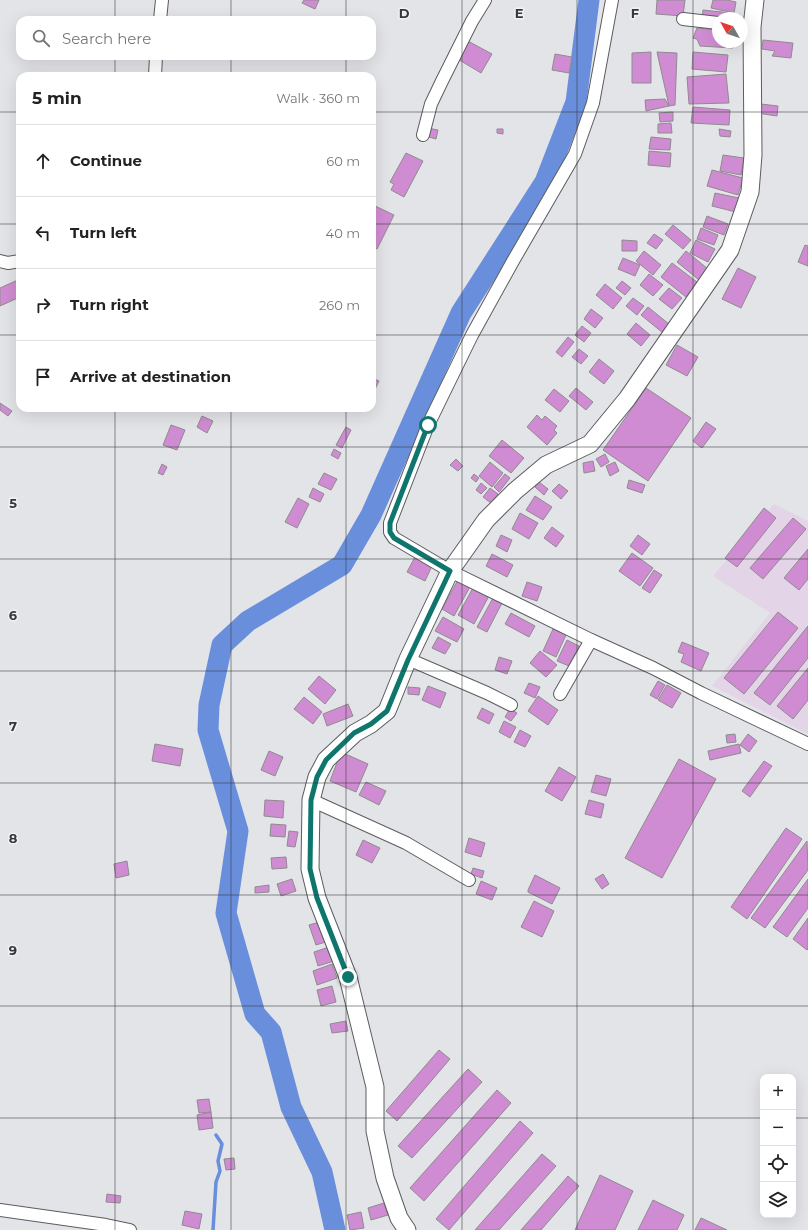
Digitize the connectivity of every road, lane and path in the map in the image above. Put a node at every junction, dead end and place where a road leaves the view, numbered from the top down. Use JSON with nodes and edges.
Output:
{"nodes":[{"id":1,"x":162,"y":0,"type":"edge"},
{"id":2,"x":485,"y":0,"type":"edge"},
{"id":3,"x":612,"y":0,"type":"edge"},
{"id":4,"x":755,"y":0,"type":"edge"},
{"id":5,"x":160,"y":16,"type":"edge"},
{"id":6,"x":683,"y":19,"type":"dead end"},
{"id":7,"x":712,"y":22,"type":"edge"},
{"id":8,"x":748,"y":23,"type":"edge"},
{"id":9,"x":748,"y":48,"type":"edge"},
{"id":10,"x":156,"y":60,"type":"edge"},
{"id":11,"x":155,"y":72,"type":"edge"},
{"id":12,"x":422,"y":135,"type":"dead end"},
{"id":13,"x":0,"y":262,"type":"edge"},
{"id":14,"x":16,"y":262,"type":"edge"},
{"id":15,"x":450,"y":571,"type":"junction"},
{"id":16,"x":591,"y":640,"type":"junction"},
{"id":17,"x":408,"y":660,"type":"junction"},
{"id":18,"x":560,"y":694,"type":"dead end"},
{"id":19,"x":510,"y":705,"type":"dead end"},
{"id":20,"x":808,"y":744,"type":"edge"},
{"id":21,"x":311,"y":800,"type":"junction"},
{"id":22,"x":469,"y":880,"type":"dead end"},
{"id":23,"x":0,"y":1210,"type":"edge"},
{"id":24,"x":130,"y":1230,"type":"edge"},
{"id":25,"x":407,"y":1230,"type":"edge"}],
"edges":[{"from":1,"to":5,"type":"street"},
{"from":2,"to":12,"type":"street"},
{"from":3,"to":15,"type":"street"},
{"from":4,"to":8,"type":"street"},
{"from":6,"to":7,"type":"street"},
{"from":9,"to":15,"type":"street"},
{"from":10,"to":11,"type":"street"},
{"from":13,"to":14,"type":"street"},
{"from":15,"to":16,"type":"street"},
{"from":15,"to":17,"type":"street"},
{"from":16,"to":18,"type":"street"},
{"from":16,"to":20,"type":"street"},
{"from":17,"to":19,"type":"street"},
{"from":17,"to":21,"type":"street"},
{"from":21,"to":22,"type":"street"},
{"from":21,"to":25,"type":"street"},
{"from":23,"to":24,"type":"street"}]}
